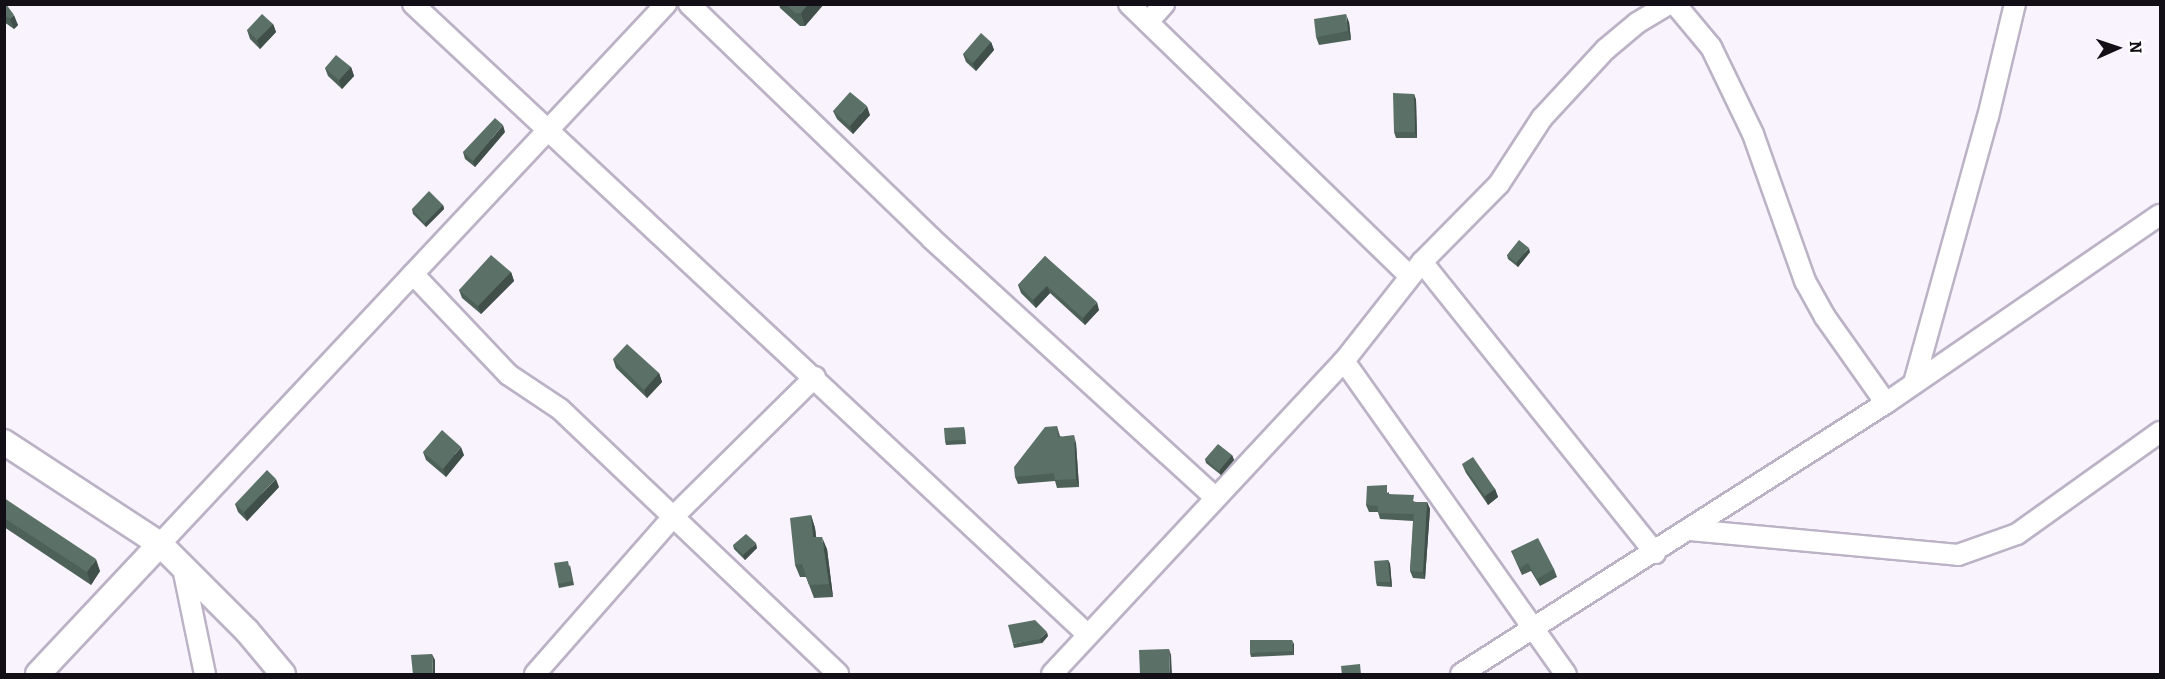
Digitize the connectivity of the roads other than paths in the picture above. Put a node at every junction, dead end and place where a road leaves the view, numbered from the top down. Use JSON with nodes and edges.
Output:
{"nodes":[{"id":1,"x":413,"y":4,"type":"edge"},
{"id":2,"x":666,"y":4,"type":"edge"},
{"id":3,"x":689,"y":4,"type":"edge"},
{"id":4,"x":1129,"y":4,"type":"edge"},
{"id":5,"x":1164,"y":4,"type":"edge"},
{"id":6,"x":1669,"y":4,"type":"edge"},
{"id":7,"x":1676,"y":4,"type":"edge"},
{"id":8,"x":2015,"y":4,"type":"edge"},
{"id":9,"x":1149,"y":22,"type":"junction"},
{"id":10,"x":546,"y":133,"type":"junction"},
{"id":11,"x":2160,"y":215,"type":"edge"},
{"id":12,"x":1416,"y":269,"type":"junction"},
{"id":13,"x":413,"y":274,"type":"junction"},
{"id":14,"x":1344,"y":361,"type":"junction"},
{"id":15,"x":815,"y":377,"type":"junction"},
{"id":16,"x":1914,"y":383,"type":"junction"},
{"id":17,"x":1887,"y":403,"type":"junction"},
{"id":18,"x":2160,"y":432,"type":"edge"},
{"id":19,"x":4,"y":442,"type":"edge"},
{"id":20,"x":1215,"y":497,"type":"junction"},
{"id":21,"x":674,"y":516,"type":"junction"},
{"id":22,"x":1690,"y":530,"type":"junction"},
{"id":23,"x":160,"y":544,"type":"junction"},
{"id":24,"x":1655,"y":553,"type":"junction"},
{"id":25,"x":183,"y":568,"type":"junction"},
{"id":26,"x":1535,"y":629,"type":"junction"},
{"id":27,"x":1087,"y":634,"type":"junction"},
{"id":28,"x":38,"y":675,"type":"edge"},
{"id":29,"x":205,"y":675,"type":"edge"},
{"id":30,"x":283,"y":675,"type":"edge"},
{"id":31,"x":535,"y":675,"type":"edge"},
{"id":32,"x":838,"y":675,"type":"edge"},
{"id":33,"x":1053,"y":675,"type":"edge"},
{"id":34,"x":1461,"y":675,"type":"edge"},
{"id":35,"x":1566,"y":675,"type":"edge"}],
"edges":[{"from":1,"to":10,"type":"street"},
{"from":2,"to":10,"type":"street"},
{"from":3,"to":20,"type":"street"},
{"from":4,"to":9,"type":"street"},
{"from":5,"to":9,"type":"street"},
{"from":6,"to":12,"type":"street"},
{"from":7,"to":17,"type":"street"},
{"from":8,"to":16,"type":"street"},
{"from":9,"to":12,"type":"street"},
{"from":10,"to":13,"type":"street"},
{"from":10,"to":15,"type":"street"},
{"from":11,"to":16,"type":"street"},
{"from":12,"to":14,"type":"street"},
{"from":12,"to":24,"type":"street"},
{"from":13,"to":21,"type":"street"},
{"from":13,"to":23,"type":"street"},
{"from":14,"to":20,"type":"street"},
{"from":14,"to":26,"type":"street"},
{"from":15,"to":21,"type":"street"},
{"from":15,"to":27,"type":"street"},
{"from":16,"to":17,"type":"street"},
{"from":17,"to":22,"type":"street"},
{"from":18,"to":22,"type":"street"},
{"from":19,"to":23,"type":"street"},
{"from":20,"to":27,"type":"street"},
{"from":21,"to":31,"type":"street"},
{"from":21,"to":32,"type":"street"},
{"from":22,"to":24,"type":"street"},
{"from":23,"to":25,"type":"street"},
{"from":23,"to":28,"type":"street"},
{"from":24,"to":26,"type":"street"},
{"from":25,"to":29,"type":"street"},
{"from":25,"to":30,"type":"street"},
{"from":26,"to":34,"type":"street"},
{"from":26,"to":35,"type":"street"},
{"from":27,"to":33,"type":"street"}]}
